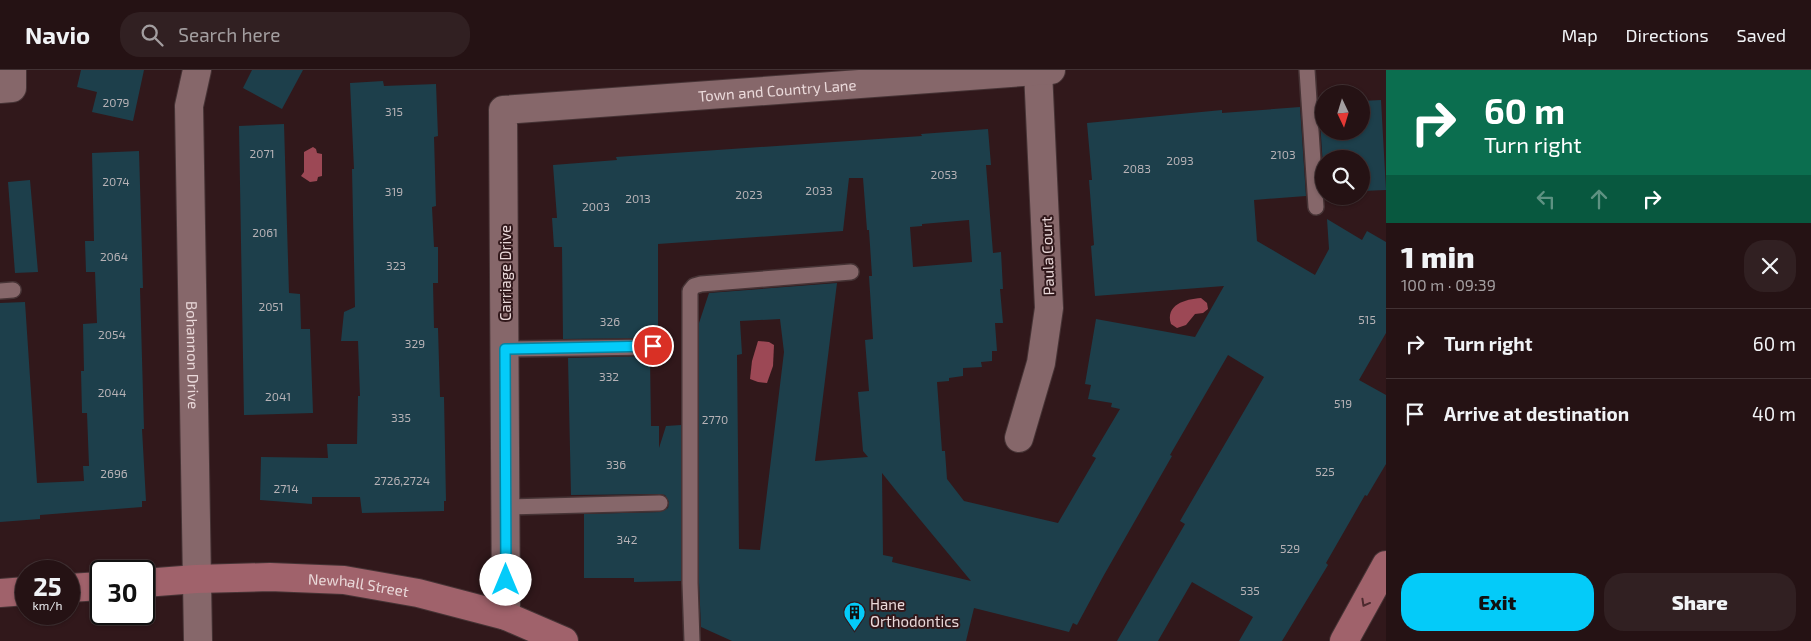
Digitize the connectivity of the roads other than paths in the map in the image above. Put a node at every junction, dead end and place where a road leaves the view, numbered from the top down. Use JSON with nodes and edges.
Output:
{"nodes":[{"id":1,"x":12,"y":70,"type":"edge"},
{"id":2,"x":197,"y":70,"type":"edge"},
{"id":3,"x":1045,"y":70,"type":"edge"},
{"id":4,"x":1307,"y":70,"type":"edge"},
{"id":5,"x":0,"y":89,"type":"edge"},
{"id":6,"x":504,"y":110,"type":"joint"},
{"id":7,"x":1316,"y":207,"type":"dead end"},
{"id":8,"x":851,"y":272,"type":"dead end"},
{"id":9,"x":653,"y":346,"type":"dead end"},
{"id":10,"x":505,"y":349,"type":"junction"},
{"id":11,"x":1020,"y":438,"type":"dead end"},
{"id":12,"x":660,"y":503,"type":"dead end"},
{"id":13,"x":505,"y":507,"type":"junction"},
{"id":14,"x":1386,"y":565,"type":"edge"},
{"id":15,"x":196,"y":579,"type":"junction"},
{"id":16,"x":155,"y":582,"type":"edge"},
{"id":17,"x":15,"y":592,"type":"edge"},
{"id":18,"x":0,"y":593,"type":"edge"},
{"id":19,"x":506,"y":616,"type":"junction"},
{"id":20,"x":198,"y":641,"type":"edge"},
{"id":21,"x":564,"y":641,"type":"edge"},
{"id":22,"x":692,"y":641,"type":"edge"},
{"id":23,"x":1344,"y":641,"type":"edge"}],
"edges":[{"from":1,"to":5,"type":"street"},
{"from":2,"to":15,"type":"street","name":"Bohannon Drive"},
{"from":3,"to":6,"type":"street","name":"Town and Country Lane"},
{"from":3,"to":11,"type":"street","name":"Paula Court"},
{"from":4,"to":7,"type":"lane"},
{"from":6,"to":10,"type":"street","name":"Carriage Drive"},
{"from":8,"to":22,"type":"lane"},
{"from":9,"to":10,"type":"lane"},
{"from":10,"to":13,"type":"street","name":"Carriage Drive"},
{"from":12,"to":13,"type":"lane"},
{"from":13,"to":19,"type":"street","name":"Carriage Drive"},
{"from":14,"to":23,"type":"main road","one_way":true},
{"from":15,"to":16,"type":"main road","name":"Newhall Street"},
{"from":15,"to":19,"type":"main road","name":"Newhall Street"},
{"from":15,"to":20,"type":"street","name":"Bohannon Drive"},
{"from":17,"to":18,"type":"main road"},
{"from":19,"to":21,"type":"main road","name":"Newhall Street"}]}
